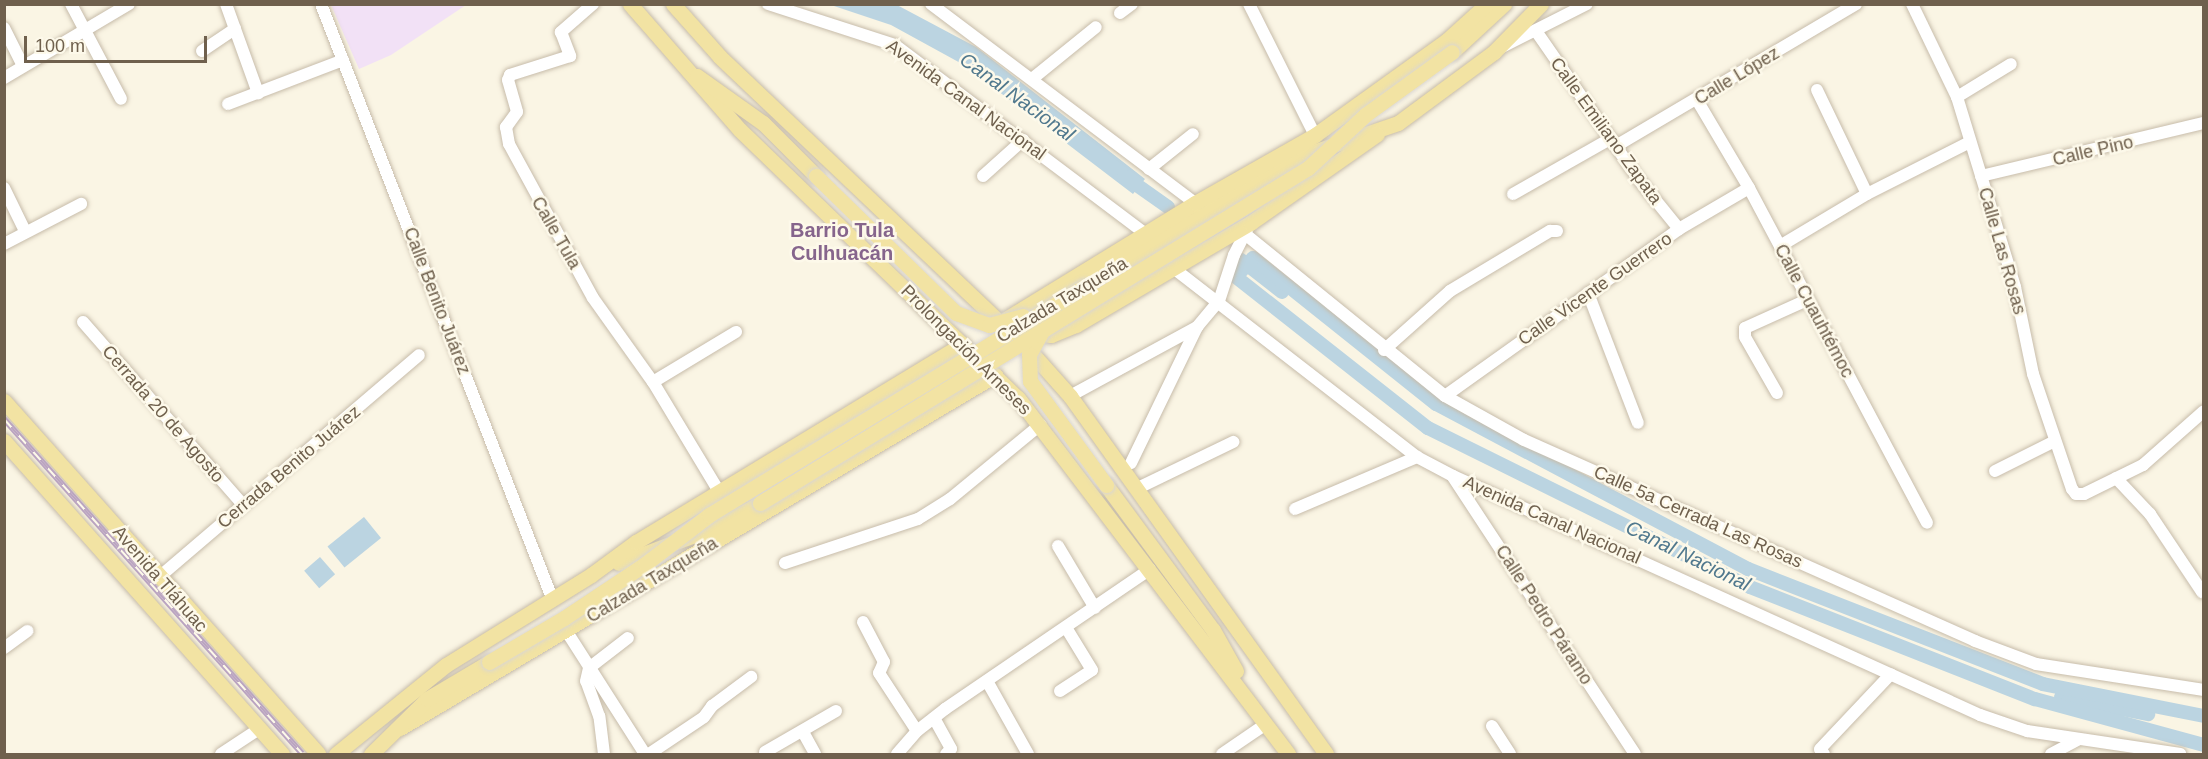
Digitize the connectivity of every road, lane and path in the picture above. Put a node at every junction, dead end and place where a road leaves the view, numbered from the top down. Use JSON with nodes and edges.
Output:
{"nodes":[{"id":1,"x":70,"y":4,"type":"edge"},
{"id":2,"x":129,"y":4,"type":"edge"},
{"id":3,"x":226,"y":4,"type":"edge"},
{"id":4,"x":321,"y":4,"type":"edge"},
{"id":5,"x":593,"y":4,"type":"edge"},
{"id":6,"x":630,"y":4,"type":"edge"},
{"id":7,"x":673,"y":4,"type":"edge"},
{"id":8,"x":768,"y":4,"type":"edge"},
{"id":9,"x":1132,"y":4,"type":"edge"},
{"id":10,"x":1504,"y":4,"type":"edge"},
{"id":11,"x":1542,"y":4,"type":"edge"},
{"id":12,"x":1587,"y":4,"type":"edge"},
{"id":13,"x":1856,"y":4,"type":"edge"},
{"id":14,"x":934,"y":5,"type":"edge"},
{"id":15,"x":1250,"y":5,"type":"edge"},
{"id":16,"x":1913,"y":5,"type":"edge"},
{"id":17,"x":1479,"y":8,"type":"edge"},
{"id":18,"x":1119,"y":13,"type":"dead end"},
{"id":19,"x":1096,"y":27,"type":"dead end"},
{"id":20,"x":4,"y":28,"type":"edge"},
{"id":21,"x":235,"y":29,"type":"junction"},
{"id":22,"x":84,"y":30,"type":"junction"},
{"id":23,"x":1536,"y":31,"type":"junction"},
{"id":24,"x":202,"y":51,"type":"dead end"},
{"id":25,"x":1494,"y":52,"type":"junction"},
{"id":26,"x":343,"y":60,"type":"junction"},
{"id":27,"x":677,"y":63,"type":"junction"},
{"id":28,"x":2011,"y":64,"type":"dead end"},
{"id":29,"x":23,"y":66,"type":"junction"},
{"id":30,"x":4,"y":78,"type":"edge"},
{"id":31,"x":1032,"y":79,"type":"junction"},
{"id":32,"x":1817,"y":90,"type":"dead end"},
{"id":33,"x":258,"y":93,"type":"junction"},
{"id":34,"x":1957,"y":97,"type":"junction"},
{"id":35,"x":121,"y":99,"type":"dead end"},
{"id":36,"x":1697,"y":100,"type":"junction"},
{"id":37,"x":228,"y":104,"type":"dead end"},
{"id":38,"x":2204,"y":123,"type":"edge"},
{"id":39,"x":1382,"y":130,"type":"junction"},
{"id":40,"x":1193,"y":134,"type":"dead end"},
{"id":41,"x":1315,"y":135,"type":"junction"},
{"id":42,"x":1023,"y":140,"type":"junction"},
{"id":43,"x":1613,"y":142,"type":"junction"},
{"id":44,"x":1970,"y":142,"type":"junction"},
{"id":45,"x":1149,"y":169,"type":"junction"},
{"id":46,"x":983,"y":176,"type":"dead end"},
{"id":47,"x":1981,"y":176,"type":"junction"},
{"id":48,"x":4,"y":188,"type":"edge"},
{"id":49,"x":1749,"y":188,"type":"junction"},
{"id":50,"x":1513,"y":194,"type":"dead end"},
{"id":51,"x":1867,"y":194,"type":"junction"},
{"id":52,"x":1195,"y":203,"type":"junction"},
{"id":53,"x":81,"y":204,"type":"dead end"},
{"id":54,"x":1248,"y":229,"type":"junction"},
{"id":55,"x":1679,"y":229,"type":"junction"},
{"id":56,"x":25,"y":231,"type":"junction"},
{"id":57,"x":1557,"y":231,"type":"dead end"},
{"id":58,"x":1146,"y":234,"type":"junction"},
{"id":59,"x":4,"y":244,"type":"edge"},
{"id":60,"x":1780,"y":246,"type":"junction"},
{"id":61,"x":1172,"y":267,"type":"junction"},
{"id":62,"x":1085,"y":286,"type":"junction"},
{"id":63,"x":1058,"y":289,"type":"junction"},
{"id":64,"x":1588,"y":292,"type":"junction"},
{"id":65,"x":1807,"y":300,"type":"junction"},
{"id":66,"x":1219,"y":301,"type":"junction"},
{"id":67,"x":83,"y":322,"type":"dead end"},
{"id":68,"x":999,"y":322,"type":"junction"},
{"id":69,"x":1049,"y":325,"type":"junction"},
{"id":70,"x":1076,"y":325,"type":"junction"},
{"id":71,"x":1197,"y":327,"type":"junction"},
{"id":72,"x":736,"y":333,"type":"dead end"},
{"id":73,"x":963,"y":344,"type":"junction"},
{"id":74,"x":1029,"y":350,"type":"junction"},
{"id":75,"x":1384,"y":350,"type":"junction"},
{"id":76,"x":419,"y":356,"type":"dead end"},
{"id":77,"x":918,"y":372,"type":"junction"},
{"id":78,"x":996,"y":375,"type":"junction"},
{"id":79,"x":653,"y":382,"type":"junction"},
{"id":80,"x":1777,"y":393,"type":"dead end"},
{"id":81,"x":1070,"y":396,"type":"junction"},
{"id":82,"x":1445,"y":396,"type":"junction"},
{"id":83,"x":4,"y":401,"type":"edge"},
{"id":84,"x":944,"y":406,"type":"junction"},
{"id":85,"x":2204,"y":411,"type":"edge"},
{"id":86,"x":1638,"y":423,"type":"dead end"},
{"id":87,"x":1040,"y":425,"type":"junction"},
{"id":88,"x":4,"y":441,"type":"edge"},
{"id":89,"x":2055,"y":441,"type":"junction"},
{"id":90,"x":1233,"y":442,"type":"dead end"},
{"id":91,"x":1417,"y":457,"type":"junction"},
{"id":92,"x":57,"y":459,"type":"junction"},
{"id":93,"x":1131,"y":463,"type":"dead end"},
{"id":94,"x":1995,"y":471,"type":"dead end"},
{"id":95,"x":1453,"y":476,"type":"junction"},
{"id":96,"x":35,"y":477,"type":"junction"},
{"id":97,"x":2116,"y":478,"type":"junction"},
{"id":98,"x":1138,"y":488,"type":"junction"},
{"id":99,"x":720,"y":493,"type":"junction"},
{"id":100,"x":243,"y":505,"type":"junction"},
{"id":101,"x":1295,"y":509,"type":"dead end"},
{"id":102,"x":1927,"y":523,"type":"dead end"},
{"id":103,"x":1058,"y":546,"type":"dead end"},
{"id":104,"x":785,"y":563,"type":"dead end"},
{"id":105,"x":1150,"y":569,"type":"junction"},
{"id":106,"x":591,"y":575,"type":"junction"},
{"id":107,"x":158,"y":578,"type":"junction"},
{"id":108,"x":2202,"y":592,"type":"dead end"},
{"id":109,"x":552,"y":598,"type":"junction"},
{"id":110,"x":1095,"y":608,"type":"junction"},
{"id":111,"x":863,"y":622,"type":"dead end"},
{"id":112,"x":1067,"y":628,"type":"junction"},
{"id":113,"x":27,"y":631,"type":"dead end"},
{"id":114,"x":567,"y":632,"type":"junction"},
{"id":115,"x":628,"y":638,"type":"dead end"},
{"id":116,"x":4,"y":648,"type":"edge"},
{"id":117,"x":589,"y":668,"type":"junction"},
{"id":118,"x":1891,"y":674,"type":"junction"},
{"id":119,"x":752,"y":677,"type":"dead end"},
{"id":120,"x":987,"y":681,"type":"junction"},
{"id":121,"x":2204,"y":690,"type":"edge"},
{"id":122,"x":1060,"y":691,"type":"dead end"},
{"id":123,"x":1251,"y":704,"type":"junction"},
{"id":124,"x":836,"y":711,"type":"dead end"},
{"id":125,"x":934,"y":718,"type":"junction"},
{"id":126,"x":1266,"y":724,"type":"junction"},
{"id":127,"x":1492,"y":726,"type":"dead end"},
{"id":128,"x":400,"y":728,"type":"junction"},
{"id":129,"x":259,"y":729,"type":"junction"},
{"id":130,"x":917,"y":731,"type":"junction"},
{"id":131,"x":803,"y":732,"type":"junction"},
{"id":132,"x":2079,"y":739,"type":"junction"},
{"id":133,"x":765,"y":752,"type":"dead end"},
{"id":134,"x":220,"y":754,"type":"edge"},
{"id":135,"x":282,"y":754,"type":"edge"},
{"id":136,"x":318,"y":754,"type":"edge"},
{"id":137,"x":336,"y":754,"type":"edge"},
{"id":138,"x":371,"y":754,"type":"edge"},
{"id":139,"x":604,"y":754,"type":"edge"},
{"id":140,"x":647,"y":754,"type":"edge"},
{"id":141,"x":815,"y":754,"type":"edge"},
{"id":142,"x":897,"y":754,"type":"edge"},
{"id":143,"x":946,"y":754,"type":"edge"},
{"id":144,"x":1028,"y":754,"type":"edge"},
{"id":145,"x":1222,"y":754,"type":"edge"},
{"id":146,"x":1288,"y":754,"type":"edge"},
{"id":147,"x":1326,"y":754,"type":"edge"},
{"id":148,"x":1510,"y":754,"type":"edge"},
{"id":149,"x":1635,"y":754,"type":"edge"},
{"id":150,"x":1824,"y":754,"type":"edge"},
{"id":151,"x":2052,"y":754,"type":"edge"},
{"id":152,"x":2180,"y":754,"type":"edge"}],
"edges":[{"from":1,"to":22,"type":"street"},
{"from":2,"to":22,"type":"street"},
{"from":3,"to":21,"type":"street"},
{"from":4,"to":26,"type":"street","name":"Calle Benito Juárez"},
{"from":5,"to":79,"type":"street","name":"Calle Tula"},
{"from":6,"to":27,"type":"main road","name":"Prolongación Arneses"},
{"from":7,"to":68,"type":"main road"},
{"from":8,"to":42,"type":"street","name":"Avenida Canal Nacional"},
{"from":9,"to":18,"type":"street"},
{"from":10,"to":69,"type":"main road","name":"Calzada Taxqueña","bridge":true},
{"from":11,"to":25,"type":"main road","name":"Calzada Taxqueña"},
{"from":12,"to":23,"type":"street"},
{"from":13,"to":36,"type":"street","name":"Calle López"},
{"from":14,"to":31,"type":"street"},
{"from":15,"to":41,"type":"street"},
{"from":16,"to":34,"type":"street","name":"Calle Las Rosas"},
{"from":17,"to":41,"type":"main road","name":"Calzada Taxqueña"},
{"from":19,"to":31,"type":"street"},
{"from":20,"to":29,"type":"street"},
{"from":21,"to":24,"type":"street"},
{"from":21,"to":33,"type":"street"},
{"from":22,"to":29,"type":"street"},
{"from":22,"to":35,"type":"street"},
{"from":23,"to":25,"type":"street"},
{"from":23,"to":43,"type":"street","name":"Calle Emiliano Zapata"},
{"from":25,"to":39,"type":"main road","name":"Calzada Taxqueña"},
{"from":26,"to":33,"type":"street"},
{"from":26,"to":109,"type":"street","name":"Calle Benito Juárez"},
{"from":27,"to":62,"type":"main road","bridge":true},
{"from":27,"to":73,"type":"main road","name":"Prolongación Arneses"},
{"from":28,"to":34,"type":"street"},
{"from":29,"to":30,"type":"street"},
{"from":31,"to":45,"type":"street"},
{"from":32,"to":51,"type":"street"},
{"from":33,"to":37,"type":"street"},
{"from":34,"to":44,"type":"street","name":"Calle Las Rosas"},
{"from":36,"to":43,"type":"street","name":"Calle López"},
{"from":36,"to":49,"type":"street","name":"Calle Cuauhtémoc"},
{"from":38,"to":47,"type":"street","name":"Calle Pino"},
{"from":39,"to":54,"type":"main road","name":"Calzada Taxqueña"},
{"from":39,"to":62,"type":"main road","name":"Calzada Taxqueña"},
{"from":40,"to":45,"type":"street"},
{"from":41,"to":52,"type":"main road","name":"Calzada Taxqueña"},
{"from":42,"to":46,"type":"street"},
{"from":42,"to":58,"type":"street","name":"Avenida Canal Nacional"},
{"from":43,"to":50,"type":"street","name":"Calle López"},
{"from":43,"to":55,"type":"street","name":"Calle Emiliano Zapata"},
{"from":44,"to":47,"type":"street","name":"Calle Las Rosas"},
{"from":44,"to":51,"type":"street"},
{"from":45,"to":52,"type":"street"},
{"from":47,"to":89,"type":"street","name":"Calle Las Rosas"},
{"from":48,"to":56,"type":"street"},
{"from":49,"to":55,"type":"street","name":"Calle Vicente Guerrero"},
{"from":49,"to":60,"type":"street","name":"Calle Cuauhtémoc"},
{"from":51,"to":60,"type":"street"},
{"from":52,"to":58,"type":"main road","name":"Calzada Taxqueña"},
{"from":53,"to":56,"type":"street"},
{"from":54,"to":61,"type":"main road","name":"Calzada Taxqueña"},
{"from":54,"to":66,"type":"street"},
{"from":54,"to":75,"type":"street","name":"Calle 5a Cerrada Las Rosas"},
{"from":55,"to":64,"type":"street","name":"Calle Vicente Guerrero"},
{"from":56,"to":59,"type":"street"},
{"from":57,"to":75,"type":"street"},
{"from":58,"to":63,"type":"main road","name":"Calzada Taxqueña"},
{"from":60,"to":65,"type":"street","name":"Calle Cuauhtémoc"},
{"from":61,"to":66,"type":"street","name":"Avenida Canal Nacional"},
{"from":61,"to":70,"type":"main road","name":"Calzada Taxqueña"},
{"from":62,"to":128,"type":"main road","name":"Calzada Taxqueña","bridge":true},
{"from":63,"to":68,"type":"main road","name":"Calzada Taxqueña"},
{"from":63,"to":70,"type":"main road"},
{"from":64,"to":82,"type":"street","name":"Calle Vicente Guerrero"},
{"from":64,"to":86,"type":"street"},
{"from":65,"to":80,"type":"street"},
{"from":65,"to":102,"type":"street","name":"Calle Cuauhtémoc"},
{"from":66,"to":71,"type":"street"},
{"from":66,"to":91,"type":"street","name":"Avenida Canal Nacional"},
{"from":67,"to":100,"type":"street","name":"Cerrada 20 de Agosto"},
{"from":68,"to":74,"type":"main road"},
{"from":69,"to":106,"type":"main road","name":"Calzada Taxqueña","bridge":true},
{"from":69,"to":123,"type":"main road","bridge":true},
{"from":70,"to":74,"type":"main road","name":"Calzada Taxqueña"},
{"from":71,"to":81,"type":"street"},
{"from":71,"to":93,"type":"street"},
{"from":72,"to":79,"type":"street"},
{"from":73,"to":77,"type":"main road","name":"Calzada Taxqueña"},
{"from":73,"to":78,"type":"main road","name":"Prolongación Arneses"},
{"from":74,"to":81,"type":"main road"},
{"from":75,"to":82,"type":"street","name":"Calle 5a Cerrada Las Rosas"},
{"from":76,"to":100,"type":"street","name":"Cerrada Benito Juárez"},
{"from":77,"to":84,"type":"main road"},
{"from":77,"to":99,"type":"main road","name":"Calzada Taxqueña"},
{"from":78,"to":84,"type":"main road","name":"Calzada Taxqueña"},
{"from":78,"to":87,"type":"main road","name":"Prolongación Arneses"},
{"from":79,"to":99,"type":"street","name":"Calle Tula"},
{"from":81,"to":98,"type":"main road"},
{"from":82,"to":121,"type":"street","name":"Calle 5a Cerrada Las Rosas"},
{"from":83,"to":92,"type":"main road","name":"Avenida Tláhuac"},
{"from":84,"to":114,"type":"main road","name":"Calzada Taxqueña"},
{"from":85,"to":97,"type":"street"},
{"from":87,"to":104,"type":"street"},
{"from":87,"to":105,"type":"main road","name":"Prolongación Arneses"},
{"from":88,"to":96,"type":"main road","name":"Avenida Tláhuac"},
{"from":89,"to":94,"type":"street"},
{"from":89,"to":97,"type":"street","name":"Calle Las Rosas"},
{"from":90,"to":98,"type":"street"},
{"from":91,"to":95,"type":"street","name":"Avenida Canal Nacional"},
{"from":91,"to":101,"type":"street"},
{"from":92,"to":96,"type":"main road"},
{"from":92,"to":107,"type":"main road","name":"Avenida Tláhuac"},
{"from":95,"to":118,"type":"street","name":"Avenida Canal Nacional"},
{"from":95,"to":149,"type":"street","name":"Calle Pedro Páramo"},
{"from":96,"to":129,"type":"main road","name":"Avenida Tláhuac"},
{"from":97,"to":108,"type":"street"},
{"from":98,"to":147,"type":"main road"},
{"from":99,"to":106,"type":"main road","name":"Calzada Taxqueña"},
{"from":100,"to":107,"type":"street","name":"Cerrada Benito Juárez"},
{"from":103,"to":110,"type":"street"},
{"from":105,"to":110,"type":"street"},
{"from":105,"to":123,"type":"main road","name":"Prolongación Arneses"},
{"from":106,"to":109,"type":"main road","name":"Calzada Taxqueña"},
{"from":107,"to":136,"type":"main road","name":"Avenida Tláhuac"},
{"from":109,"to":137,"type":"main road","name":"Calzada Taxqueña"},
{"from":110,"to":112,"type":"street"},
{"from":111,"to":130,"type":"street"},
{"from":112,"to":120,"type":"street"},
{"from":112,"to":122,"type":"street"},
{"from":113,"to":116,"type":"street"},
{"from":114,"to":117,"type":"street"},
{"from":114,"to":128,"type":"main road","name":"Calzada Taxqueña"},
{"from":115,"to":117,"type":"street"},
{"from":117,"to":139,"type":"street"},
{"from":117,"to":140,"type":"street"},
{"from":118,"to":132,"type":"street","name":"Avenida Canal Nacional"},
{"from":118,"to":150,"type":"street"},
{"from":119,"to":140,"type":"street"},
{"from":120,"to":125,"type":"street"},
{"from":120,"to":144,"type":"street"},
{"from":123,"to":126,"type":"main road","name":"Prolongación Arneses"},
{"from":124,"to":131,"type":"street"},
{"from":125,"to":130,"type":"street"},
{"from":125,"to":143,"type":"street"},
{"from":126,"to":145,"type":"street"},
{"from":126,"to":146,"type":"main road","name":"Prolongación Arneses"},
{"from":127,"to":148,"type":"street"},
{"from":128,"to":138,"type":"main road","name":"Calzada Taxqueña"},
{"from":129,"to":134,"type":"street"},
{"from":129,"to":135,"type":"main road","name":"Avenida Tláhuac"},
{"from":130,"to":142,"type":"street"},
{"from":131,"to":133,"type":"street"},
{"from":131,"to":141,"type":"street"},
{"from":132,"to":151,"type":"street"},
{"from":132,"to":152,"type":"street","name":"Avenida Canal Nacional"}]}
